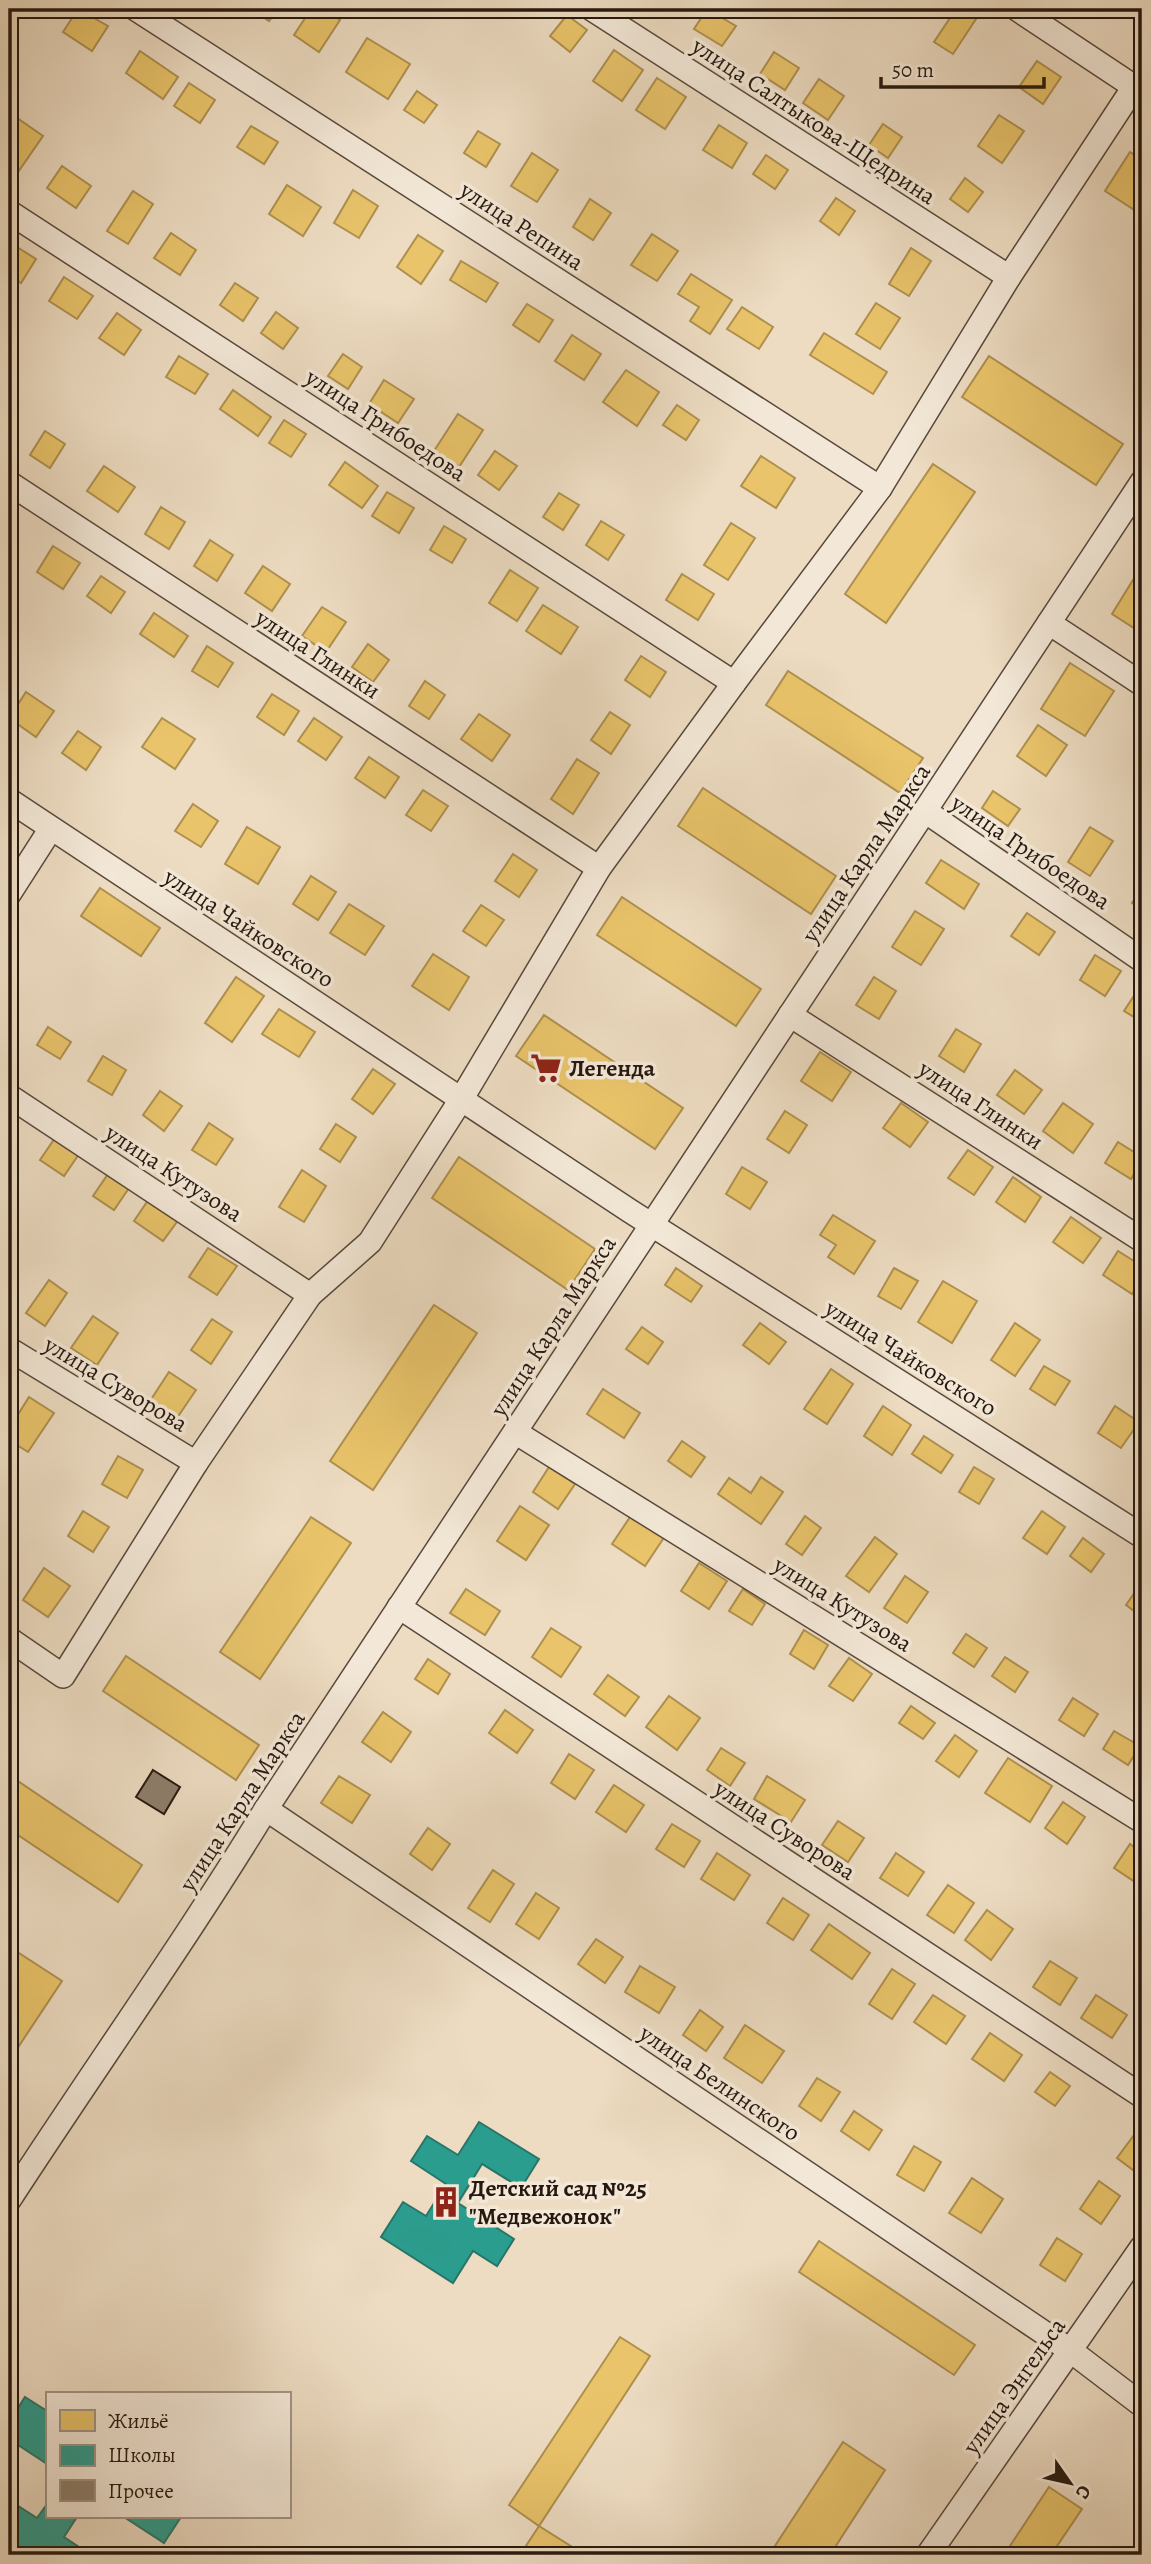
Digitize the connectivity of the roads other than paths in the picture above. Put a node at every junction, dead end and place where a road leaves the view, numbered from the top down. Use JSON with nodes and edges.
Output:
{"nodes":[{"id":1,"x":136,"y":9,"type":"edge"},
{"id":2,"x":592,"y":9,"type":"edge"},
{"id":3,"x":1017,"y":9,"type":"edge"},
{"id":4,"x":1138,"y":89,"type":"edge"},
{"id":5,"x":9,"y":212,"type":"edge"},
{"id":6,"x":1009,"y":277,"type":"junction"},
{"id":7,"x":1142,"y":482,"type":"edge"},
{"id":8,"x":9,"y":483,"type":"edge"},
{"id":9,"x":880,"y":488,"type":"junction"},
{"id":10,"x":1049,"y":623,"type":"junction"},
{"id":11,"x":734,"y":683,"type":"junction"},
{"id":12,"x":1142,"y":684,"type":"edge"},
{"id":13,"x":9,"y":800,"type":"edge"},
{"id":14,"x":925,"y":811,"type":"junction"},
{"id":15,"x":50,"y":830,"type":"junction"},
{"id":16,"x":599,"y":868,"type":"junction"},
{"id":17,"x":9,"y":894,"type":"edge"},
{"id":18,"x":1142,"y":960,"type":"edge"},
{"id":19,"x":790,"y":1015,"type":"junction"},
{"id":20,"x":9,"y":1096,"type":"edge"},
{"id":21,"x":461,"y":1098,"type":"junction"},
{"id":22,"x":652,"y":1225,"type":"junction"},
{"id":23,"x":1142,"y":1240,"type":"edge"},
{"id":24,"x":310,"y":1295,"type":"junction"},
{"id":25,"x":9,"y":1349,"type":"edge"},
{"id":26,"x":515,"y":1432,"type":"junction"},
{"id":27,"x":196,"y":1463,"type":"junction"},
{"id":28,"x":1142,"y":1536,"type":"edge"},
{"id":29,"x":399,"y":1607,"type":"junction"},
{"id":30,"x":9,"y":1639,"type":"edge"},
{"id":31,"x":266,"y":1810,"type":"junction"},
{"id":32,"x":1142,"y":1821,"type":"edge"},
{"id":33,"x":1142,"y":2096,"type":"edge"},
{"id":34,"x":9,"y":2200,"type":"edge"},
{"id":35,"x":1142,"y":2247,"type":"edge"},
{"id":36,"x":1070,"y":2351,"type":"junction"},
{"id":37,"x":1142,"y":2405,"type":"edge"},
{"id":38,"x":928,"y":2555,"type":"edge"}],
"edges":[{"from":1,"to":9,"type":"street","name":"улица Репина"},
{"from":2,"to":6,"type":"street","name":"улица Салтыкова-Щедрина"},
{"from":3,"to":4,"type":"street"},
{"from":4,"to":6,"type":"street"},
{"from":5,"to":11,"type":"street","name":"улица Грибоедова"},
{"from":6,"to":9,"type":"street"},
{"from":7,"to":10,"type":"street","name":"улица Карла Маркса"},
{"from":8,"to":16,"type":"street","name":"улица Глинки"},
{"from":9,"to":11,"type":"street"},
{"from":10,"to":12,"type":"street"},
{"from":10,"to":14,"type":"street","name":"улица Карла Маркса"},
{"from":11,"to":16,"type":"street"},
{"from":13,"to":15,"type":"street","name":"улица Чайковского"},
{"from":14,"to":18,"type":"street","name":"улица Грибоедова"},
{"from":14,"to":19,"type":"street","name":"улица Карла Маркса"},
{"from":15,"to":17,"type":"street"},
{"from":15,"to":21,"type":"street","name":"улица Чайковского"},
{"from":16,"to":21,"type":"street"},
{"from":19,"to":22,"type":"street","name":"улица Карла Маркса"},
{"from":19,"to":23,"type":"street","name":"улица Глинки"},
{"from":20,"to":24,"type":"street","name":"улица Кутузова"},
{"from":21,"to":22,"type":"street","name":"улица Чайковского"},
{"from":21,"to":24,"type":"street"},
{"from":22,"to":26,"type":"street","name":"улица Карла Маркса"},
{"from":22,"to":28,"type":"street","name":"улица Чайковского"},
{"from":24,"to":27,"type":"street"},
{"from":25,"to":27,"type":"street","name":"улица Суворова"},
{"from":26,"to":29,"type":"street","name":"улица Карла Маркса"},
{"from":26,"to":32,"type":"street","name":"улица Кутузова"},
{"from":27,"to":30,"type":"street"},
{"from":29,"to":31,"type":"street","name":"улица Карла Маркса"},
{"from":29,"to":33,"type":"street","name":"улица Суворова"},
{"from":31,"to":34,"type":"street","name":"улица Карла Маркса"},
{"from":31,"to":36,"type":"street","name":"улица Белинского"},
{"from":35,"to":36,"type":"street","name":"улица Энгельса"},
{"from":36,"to":37,"type":"street","name":"улица Белинского"},
{"from":36,"to":38,"type":"street","name":"улица Энгельса"}]}
